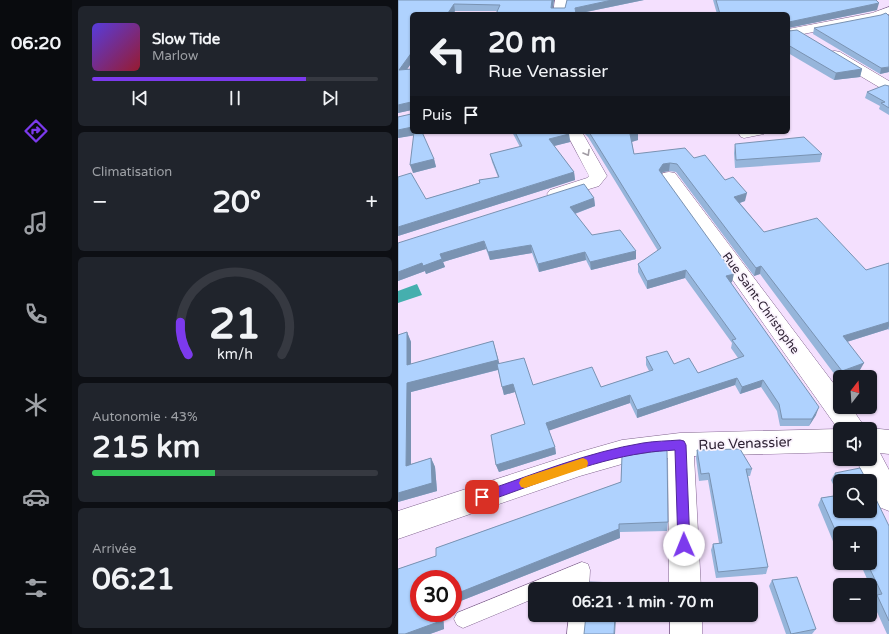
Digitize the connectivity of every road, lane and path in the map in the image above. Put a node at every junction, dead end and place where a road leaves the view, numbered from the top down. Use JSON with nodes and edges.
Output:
{"nodes":[{"id":1,"x":561,"y":0,"type":"edge"},
{"id":2,"x":889,"y":10,"type":"edge"},
{"id":3,"x":559,"y":12,"type":"edge"},
{"id":4,"x":792,"y":32,"type":"edge"},
{"id":5,"x":814,"y":42,"type":"edge"},
{"id":6,"x":828,"y":50,"type":"edge"},
{"id":7,"x":889,"y":87,"type":"edge"},
{"id":8,"x":575,"y":134,"type":"edge"},
{"id":9,"x":669,"y":178,"type":"dead end"},
{"id":10,"x":540,"y":199,"type":"edge"},
{"id":11,"x":848,"y":422,"type":"edge"},
{"id":12,"x":833,"y":440,"type":"edge"},
{"id":13,"x":877,"y":441,"type":"edge"},
{"id":14,"x":889,"y":442,"type":"edge"},
{"id":15,"x":680,"y":445,"type":"junction"},
{"id":16,"x":873,"y":466,"type":"edge"},
{"id":17,"x":889,"y":498,"type":"edge"},
{"id":18,"x":398,"y":525,"type":"edge"},
{"id":19,"x":553,"y":582,"type":"edge"},
{"id":20,"x":581,"y":582,"type":"edge"},
{"id":21,"x":685,"y":582,"type":"edge"},
{"id":22,"x":528,"y":592,"type":"edge"},
{"id":23,"x":463,"y":620,"type":"dead end"},
{"id":24,"x":577,"y":622,"type":"edge"},
{"id":25,"x":686,"y":622,"type":"edge"},
{"id":26,"x":576,"y":634,"type":"edge"},
{"id":27,"x":686,"y":634,"type":"edge"}],
"edges":[{"from":1,"to":3,"type":"street"},
{"from":2,"to":4,"type":"street"},
{"from":4,"to":5,"type":"street"},
{"from":6,"to":7,"type":"street"},
{"from":8,"to":10,"type":"street","one_way":true},
{"from":9,"to":11,"type":"street","name":"Rue Saint-Christophe"},
{"from":12,"to":15,"type":"street","name":"Rue Venassier"},
{"from":13,"to":14,"type":"street"},
{"from":15,"to":18,"type":"street","name":"Rue Venassier"},
{"from":15,"to":21,"type":"street"},
{"from":16,"to":17,"type":"street"},
{"from":19,"to":20,"type":"lane"},
{"from":22,"to":23,"type":"lane"},
{"from":24,"to":26,"type":"lane"},
{"from":25,"to":27,"type":"street"}]}
